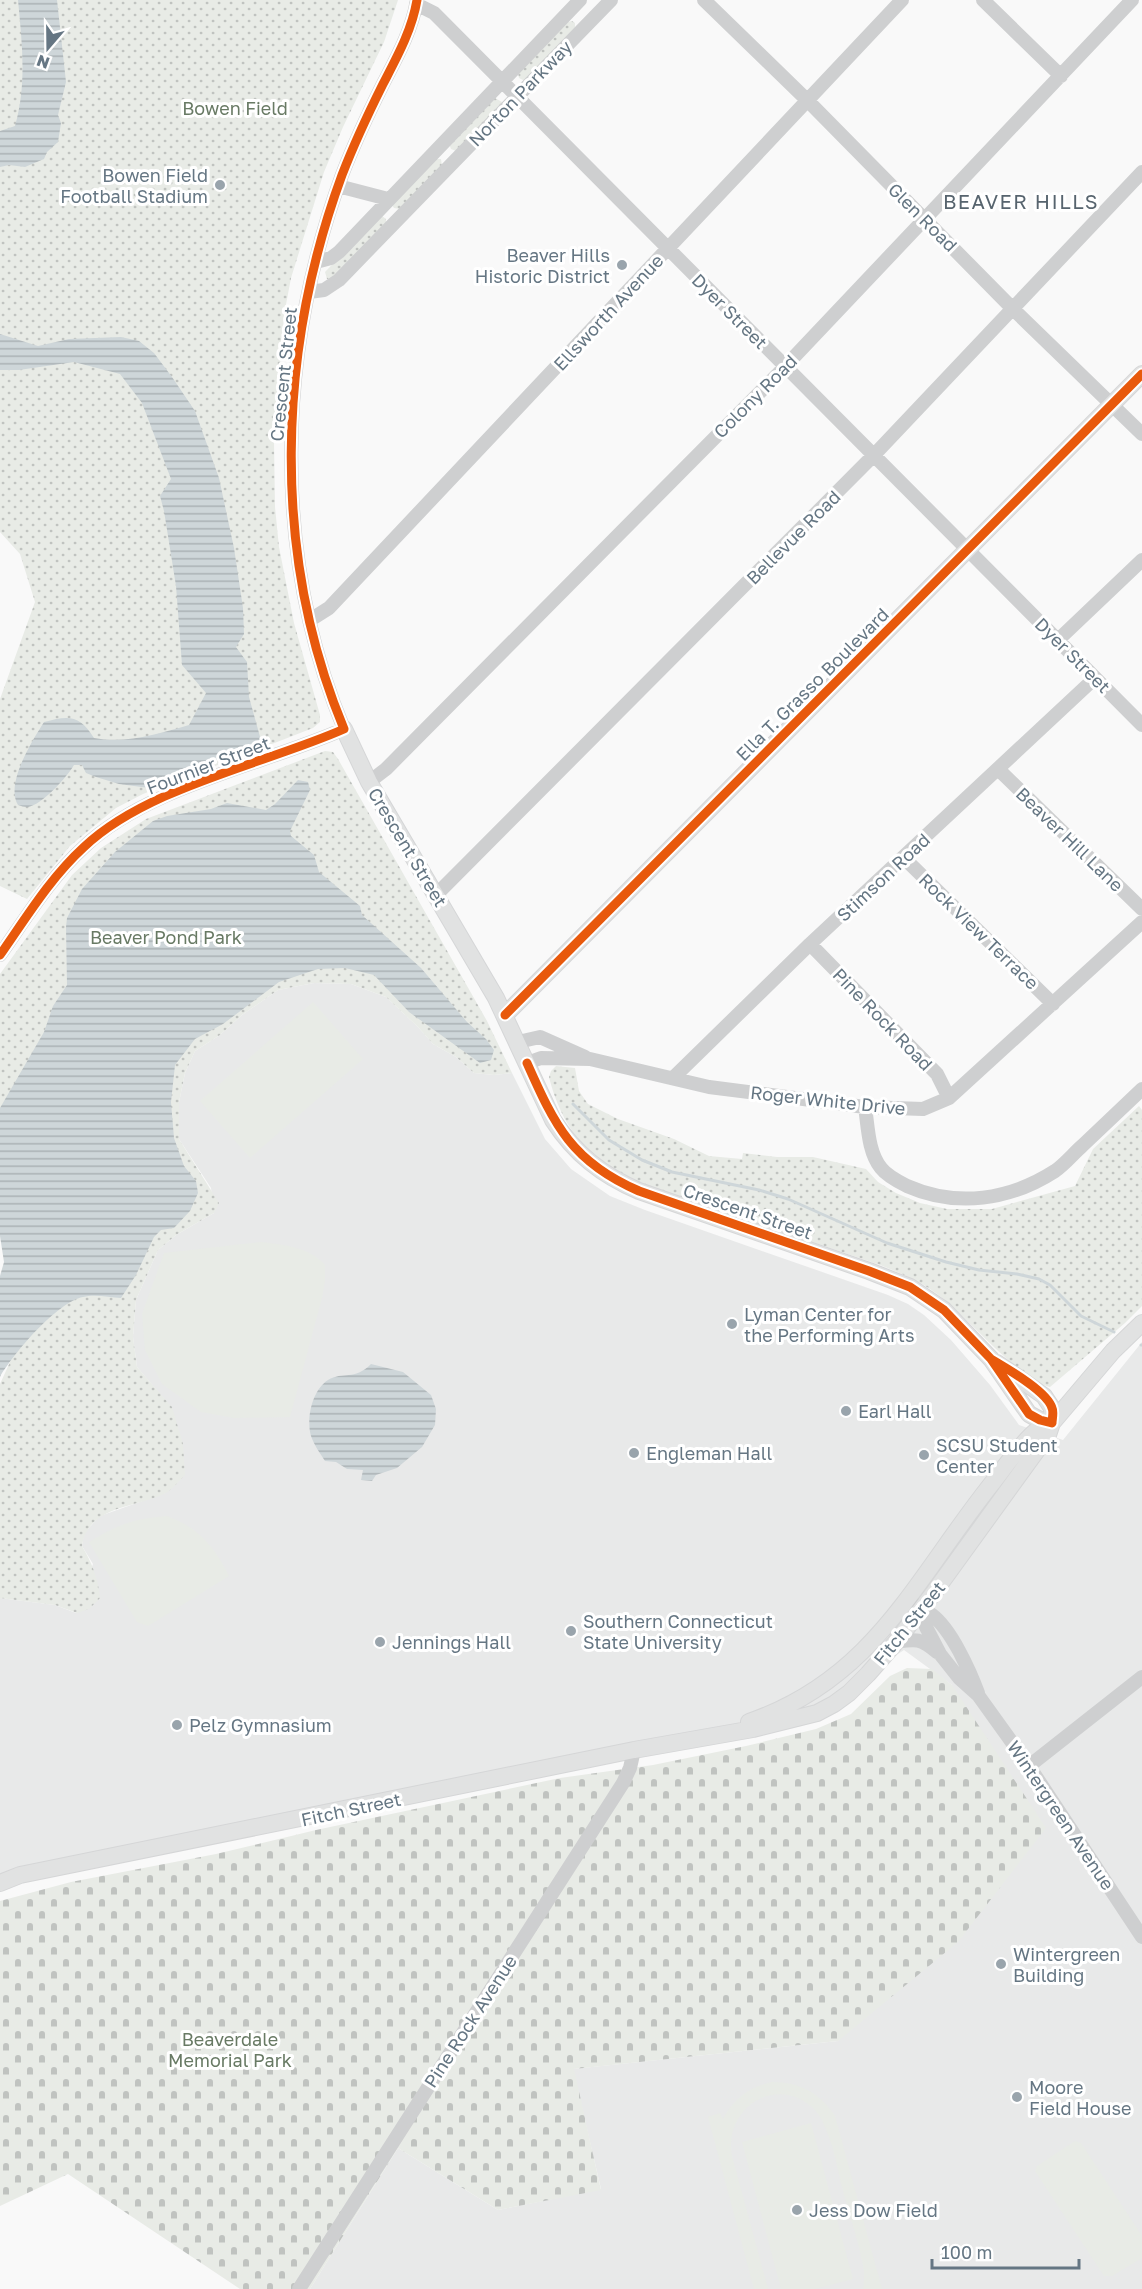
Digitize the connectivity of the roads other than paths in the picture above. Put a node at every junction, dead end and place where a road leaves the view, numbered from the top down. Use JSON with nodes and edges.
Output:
{"nodes":[{"id":1,"x":611,"y":0,"type":"edge"},
{"id":2,"x":704,"y":0,"type":"edge"},
{"id":3,"x":902,"y":0,"type":"edge"},
{"id":4,"x":983,"y":0,"type":"edge"},
{"id":5,"x":1132,"y":0,"type":"edge"},
{"id":6,"x":416,"y":2,"type":"edge"},
{"id":7,"x":576,"y":5,"type":"edge"},
{"id":8,"x":587,"y":25,"type":"junction"},
{"id":9,"x":1061,"y":76,"type":"junction"},
{"id":10,"x":502,"y":82,"type":"junction"},
{"id":11,"x":517,"y":97,"type":"junction"},
{"id":12,"x":808,"y":101,"type":"junction"},
{"id":13,"x":438,"y":147,"type":"junction"},
{"id":14,"x":453,"y":162,"type":"junction"},
{"id":15,"x":1142,"y":172,"type":"edge"},
{"id":16,"x":338,"y":186,"type":"junction"},
{"id":17,"x":384,"y":202,"type":"junction"},
{"id":18,"x":396,"y":220,"type":"junction"},
{"id":19,"x":925,"y":220,"type":"junction"},
{"id":20,"x":669,"y":249,"type":"junction"},
{"id":21,"x":316,"y":262,"type":"junction"},
{"id":22,"x":309,"y":292,"type":"junction"},
{"id":23,"x":1014,"y":309,"type":"junction"},
{"id":24,"x":785,"y":366,"type":"junction"},
{"id":25,"x":1142,"y":374,"type":"edge"},
{"id":26,"x":1112,"y":404,"type":"junction"},
{"id":27,"x":1142,"y":434,"type":"edge"},
{"id":28,"x":874,"y":455,"type":"junction"},
{"id":29,"x":969,"y":550,"type":"junction"},
{"id":30,"x":1142,"y":560,"type":"edge"},
{"id":31,"x":310,"y":620,"type":"junction"},
{"id":32,"x":1058,"y":640,"type":"junction"},
{"id":33,"x":1095,"y":678,"type":"junction"},
{"id":34,"x":1142,"y":725,"type":"edge"},
{"id":35,"x":344,"y":729,"type":"junction"},
{"id":36,"x":998,"y":769,"type":"junction"},
{"id":37,"x":369,"y":782,"type":"junction"},
{"id":38,"x":904,"y":858,"type":"junction"},
{"id":39,"x":436,"y":895,"type":"junction"},
{"id":40,"x":1142,"y":909,"type":"edge"},
{"id":41,"x":1142,"y":922,"type":"edge"},
{"id":42,"x":810,"y":944,"type":"junction"},
{"id":43,"x":0,"y":955,"type":"edge"},
{"id":44,"x":1053,"y":1004,"type":"junction"},
{"id":45,"x":504,"y":1015,"type":"junction"},
{"id":46,"x":518,"y":1042,"type":"junction"},
{"id":47,"x":590,"y":1059,"type":"junction"},
{"id":48,"x":527,"y":1063,"type":"junction"},
{"id":49,"x":673,"y":1078,"type":"junction"},
{"id":50,"x":1142,"y":1089,"type":"edge"},
{"id":51,"x":950,"y":1098,"type":"junction"},
{"id":52,"x":865,"y":1107,"type":"junction"},
{"id":53,"x":1142,"y":1323,"type":"edge"},
{"id":54,"x":1052,"y":1423,"type":"junction"},
{"id":55,"x":915,"y":1604,"type":"junction"},
{"id":56,"x":896,"y":1642,"type":"junction"},
{"id":57,"x":940,"y":1654,"type":"junction"},
{"id":58,"x":1142,"y":1677,"type":"edge"},
{"id":59,"x":978,"y":1695,"type":"junction"},
{"id":60,"x":702,"y":1738,"type":"junction"},
{"id":61,"x":634,"y":1750,"type":"junction"},
{"id":62,"x":1029,"y":1766,"type":"junction"},
{"id":63,"x":0,"y":1883,"type":"edge"},
{"id":64,"x":1142,"y":1937,"type":"edge"},
{"id":65,"x":299,"y":2289,"type":"edge"}],
"edges":[{"from":1,"to":8,"type":"street","name":"Norton Parkway"},
{"from":2,"to":12,"type":"street","name":"Glen Road"},
{"from":3,"to":12,"type":"street","name":"Ellsworth Avenue"},
{"from":4,"to":9,"type":"street"},
{"from":5,"to":9,"type":"street","name":"Colony Road"},
{"from":6,"to":10,"type":"street","name":"Dyer Street"},
{"from":6,"to":16,"type":"street","name":"Crescent Street"},
{"from":7,"to":8,"type":"street","name":"Norton Parkway"},
{"from":7,"to":10,"type":"street","name":"Norton Parkway"},
{"from":8,"to":11,"type":"street","name":"Norton Parkway"},
{"from":9,"to":19,"type":"street","name":"Colony Road"},
{"from":10,"to":11,"type":"street","name":"Dyer Street"},
{"from":10,"to":13,"type":"street","name":"Norton Parkway"},
{"from":11,"to":14,"type":"street","name":"Norton Parkway"},
{"from":11,"to":20,"type":"street","name":"Dyer Street"},
{"from":12,"to":19,"type":"street","name":"Glen Road"},
{"from":12,"to":20,"type":"street","name":"Ellsworth Avenue"},
{"from":13,"to":14,"type":"street","name":"Norton Parkway"},
{"from":13,"to":17,"type":"street","name":"Norton Parkway"},
{"from":14,"to":18,"type":"street","name":"Norton Parkway"},
{"from":15,"to":23,"type":"street","name":"Bellevue Road"},
{"from":16,"to":17,"type":"street"},
{"from":16,"to":21,"type":"street","name":"Crescent Street"},
{"from":17,"to":18,"type":"street"},
{"from":17,"to":21,"type":"street","name":"Norton Parkway"},
{"from":18,"to":22,"type":"street","name":"Norton Parkway"},
{"from":19,"to":23,"type":"street","name":"Glen Road"},
{"from":19,"to":24,"type":"street","name":"Colony Road"},
{"from":20,"to":24,"type":"street","name":"Dyer Street"},
{"from":20,"to":31,"type":"street","name":"Ellsworth Avenue"},
{"from":21,"to":22,"type":"street","name":"Crescent Street"},
{"from":22,"to":31,"type":"street","name":"Crescent Street"},
{"from":23,"to":26,"type":"street","name":"Glen Road"},
{"from":23,"to":28,"type":"street","name":"Bellevue Road"},
{"from":24,"to":28,"type":"street","name":"Dyer Street"},
{"from":24,"to":37,"type":"street","name":"Colony Road"},
{"from":25,"to":26,"type":"main road","name":"Ella T. Grasso Boulevard"},
{"from":26,"to":27,"type":"street","name":"Glen Road"},
{"from":26,"to":29,"type":"main road","name":"Ella T. Grasso Boulevard"},
{"from":28,"to":29,"type":"street","name":"Dyer Street"},
{"from":28,"to":39,"type":"street","name":"Bellevue Road"},
{"from":29,"to":32,"type":"street","name":"Dyer Street"},
{"from":29,"to":45,"type":"main road","name":"Ella T. Grasso Boulevard"},
{"from":30,"to":32,"type":"street"},
{"from":31,"to":35,"type":"street","name":"Crescent Street"},
{"from":32,"to":33,"type":"street","name":"Dyer Street"},
{"from":33,"to":34,"type":"street","name":"Dyer Street"},
{"from":33,"to":36,"type":"street","name":"Stimson Road"},
{"from":35,"to":37,"type":"main road","name":"Crescent Street"},
{"from":35,"to":43,"type":"street","name":"Fournier Street"},
{"from":36,"to":38,"type":"street","name":"Stimson Road"},
{"from":36,"to":40,"type":"street","name":"Beaver Hill Lane"},
{"from":37,"to":39,"type":"main road","name":"Crescent Street"},
{"from":38,"to":42,"type":"street","name":"Stimson Road"},
{"from":38,"to":44,"type":"street","name":"Rock View Terrace"},
{"from":39,"to":45,"type":"main road","name":"Crescent Street"},
{"from":41,"to":44,"type":"street","name":"Roger White Drive"},
{"from":42,"to":49,"type":"street","name":"Stimson Road"},
{"from":42,"to":51,"type":"street","name":"Pine Rock Road"},
{"from":44,"to":51,"type":"street","name":"Roger White Drive"},
{"from":45,"to":46,"type":"main road","name":"Crescent Street"},
{"from":46,"to":47,"type":"street","name":"Roger White Drive"},
{"from":46,"to":48,"type":"main road","name":"Crescent Street"},
{"from":47,"to":48,"type":"street","name":"Roger White Drive"},
{"from":47,"to":49,"type":"street","name":"Roger White Drive"},
{"from":48,"to":54,"type":"main road","name":"Crescent Street"},
{"from":49,"to":52,"type":"street","name":"Roger White Drive"},
{"from":50,"to":52,"type":"street"},
{"from":51,"to":52,"type":"street","name":"Roger White Drive"},
{"from":53,"to":54,"type":"main road","name":"Fitch Street"},
{"from":54,"to":55,"type":"main road","name":"Fitch Street"},
{"from":55,"to":56,"type":"main road","name":"Fitch Street"},
{"from":55,"to":57,"type":"street","name":"Wintergreen Avenue"},
{"from":55,"to":59,"type":"street","name":"Wintergreen Avenue"},
{"from":55,"to":60,"type":"main road","name":"Fitch Street"},
{"from":56,"to":57,"type":"street"},
{"from":56,"to":60,"type":"main road","name":"Fitch Street"},
{"from":57,"to":59,"type":"street","name":"Wintergreen Avenue"},
{"from":58,"to":62,"type":"street"},
{"from":59,"to":62,"type":"street","name":"Wintergreen Avenue"},
{"from":60,"to":61,"type":"main road","name":"Fitch Street"},
{"from":61,"to":63,"type":"main road","name":"Fitch Street"},
{"from":61,"to":65,"type":"street","name":"Pine Rock Avenue"},
{"from":62,"to":64,"type":"street","name":"Wintergreen Avenue"}]}
